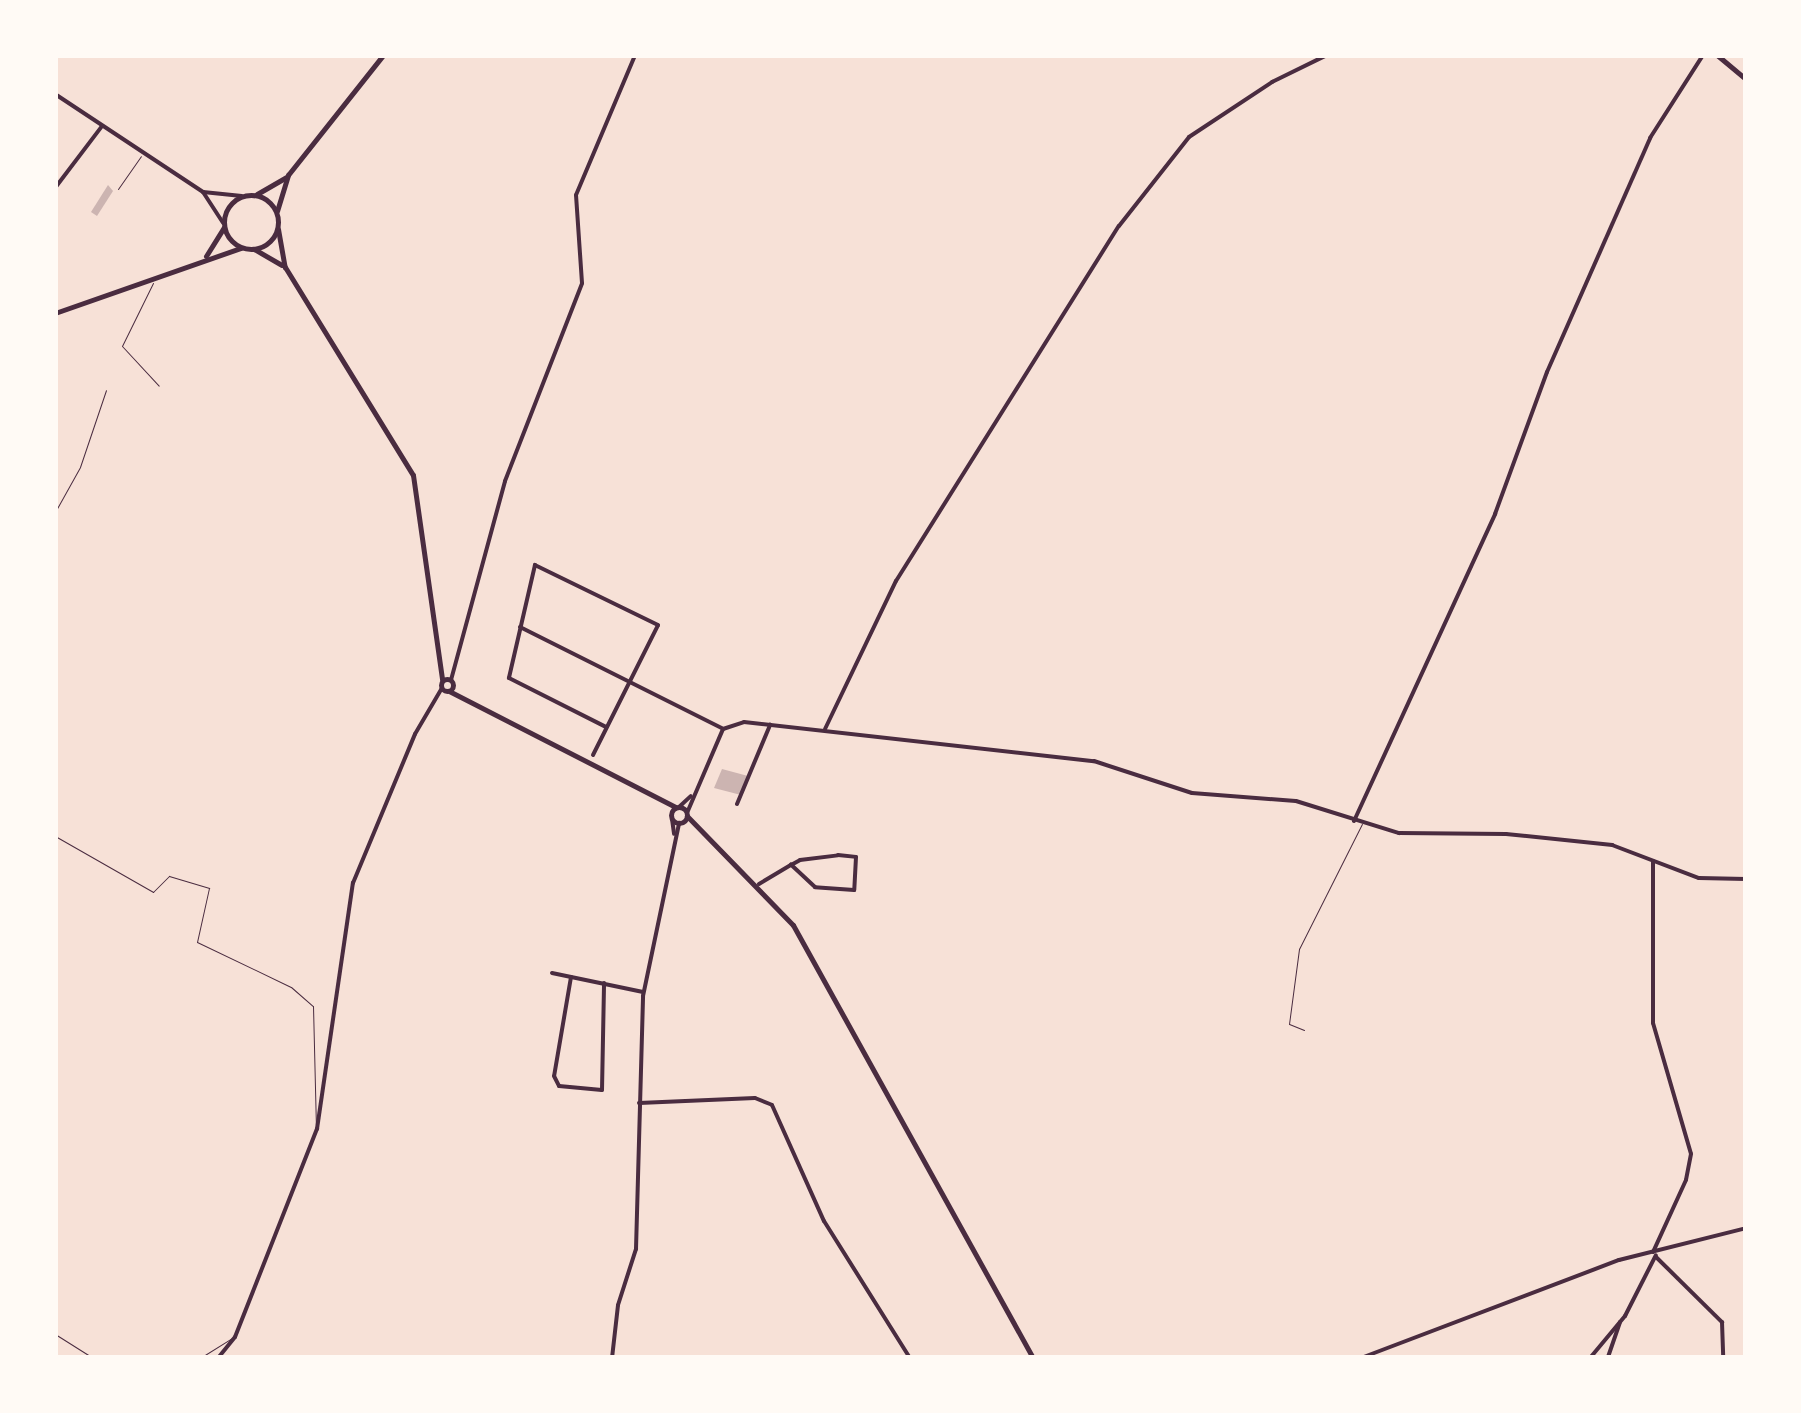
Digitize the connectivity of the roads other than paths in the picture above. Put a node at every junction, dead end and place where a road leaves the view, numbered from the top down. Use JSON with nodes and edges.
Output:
{"nodes":[{"id":1,"x":383,"y":55,"type":"edge"},
{"id":2,"x":635,"y":55,"type":"edge"},
{"id":3,"x":1328,"y":55,"type":"edge"},
{"id":4,"x":1703,"y":55,"type":"edge"},
{"id":5,"x":1717,"y":55,"type":"edge"},
{"id":6,"x":1746,"y":79,"type":"edge"},
{"id":7,"x":55,"y":94,"type":"edge"},
{"id":8,"x":102,"y":126,"type":"junction"},
{"id":9,"x":143,"y":153,"type":"junction"},
{"id":10,"x":288,"y":175,"type":"junction"},
{"id":11,"x":55,"y":188,"type":"edge"},
{"id":12,"x":118,"y":189,"type":"dead end"},
{"id":13,"x":203,"y":192,"type":"junction"},
{"id":14,"x":255,"y":194,"type":"junction"},
{"id":15,"x":242,"y":196,"type":"junction"},
{"id":16,"x":276,"y":211,"type":"junction"},
{"id":17,"x":224,"y":225,"type":"junction"},
{"id":18,"x":278,"y":229,"type":"junction"},
{"id":19,"x":241,"y":248,"type":"junction"},
{"id":20,"x":254,"y":249,"type":"junction"},
{"id":21,"x":204,"y":258,"type":"junction"},
{"id":22,"x":285,"y":266,"type":"junction"},
{"id":23,"x":154,"y":283,"type":"junction"},
{"id":24,"x":55,"y":313,"type":"edge"},
{"id":25,"x":159,"y":386,"type":"dead end"},
{"id":26,"x":106,"y":390,"type":"dead end"},
{"id":27,"x":55,"y":512,"type":"edge"},
{"id":28,"x":520,"y":627,"type":"junction"},
{"id":29,"x":630,"y":680,"type":"junction"},
{"id":30,"x":447,"y":684,"type":"junction"},
{"id":31,"x":770,"y":724,"type":"junction"},
{"id":32,"x":606,"y":727,"type":"junction"},
{"id":33,"x":723,"y":728,"type":"junction"},
{"id":34,"x":825,"y":730,"type":"junction"},
{"id":35,"x":593,"y":755,"type":"dead end"},
{"id":36,"x":691,"y":796,"type":"junction"},
{"id":37,"x":662,"y":802,"type":"junction"},
{"id":38,"x":738,"y":804,"type":"dead end"},
{"id":39,"x":678,"y":807,"type":"junction"},
{"id":40,"x":687,"y":814,"type":"junction"},
{"id":41,"x":671,"y":817,"type":"junction"},
{"id":42,"x":1354,"y":821,"type":"junction"},
{"id":43,"x":680,"y":823,"type":"junction"},
{"id":44,"x":1362,"y":824,"type":"junction"},
{"id":45,"x":697,"y":830,"type":"junction"},
{"id":46,"x":55,"y":836,"type":"edge"},
{"id":47,"x":674,"y":839,"type":"junction"},
{"id":48,"x":1652,"y":861,"type":"junction"},
{"id":49,"x":791,"y":865,"type":"junction"},
{"id":50,"x":1746,"y":879,"type":"edge"},
{"id":51,"x":759,"y":884,"type":"junction"},
{"id":52,"x":552,"y":973,"type":"dead end"},
{"id":53,"x":571,"y":977,"type":"junction"},
{"id":54,"x":604,"y":983,"type":"junction"},
{"id":55,"x":643,"y":992,"type":"junction"},
{"id":56,"x":1304,"y":1030,"type":"dead end"},
{"id":57,"x":638,"y":1102,"type":"junction"},
{"id":58,"x":318,"y":1129,"type":"junction"},
{"id":59,"x":1746,"y":1228,"type":"edge"},
{"id":60,"x":1655,"y":1253,"type":"junction"},
{"id":61,"x":1656,"y":1263,"type":"junction"},
{"id":62,"x":1620,"y":1322,"type":"junction"},
{"id":63,"x":55,"y":1334,"type":"edge"},
{"id":64,"x":235,"y":1337,"type":"junction"},
{"id":65,"x":1608,"y":1357,"type":"edge"},
{"id":66,"x":93,"y":1358,"type":"edge"},
{"id":67,"x":200,"y":1358,"type":"edge"},
{"id":68,"x":218,"y":1358,"type":"edge"},
{"id":69,"x":612,"y":1358,"type":"edge"},
{"id":70,"x":910,"y":1358,"type":"edge"},
{"id":71,"x":1033,"y":1358,"type":"edge"},
{"id":72,"x":1360,"y":1358,"type":"edge"},
{"id":73,"x":1590,"y":1358,"type":"edge"},
{"id":74,"x":1723,"y":1358,"type":"edge"}],
"edges":[{"from":1,"to":10,"type":"main road"},
{"from":2,"to":30,"type":"street"},
{"from":3,"to":34,"type":"street"},
{"from":4,"to":42,"type":"street"},
{"from":5,"to":6,"type":"main road"},
{"from":7,"to":8,"type":"street"},
{"from":8,"to":9,"type":"street"},
{"from":8,"to":11,"type":"street"},
{"from":9,"to":12,"type":"lane"},
{"from":9,"to":13,"type":"street"},
{"from":10,"to":14,"type":"main road"},
{"from":10,"to":16,"type":"main road"},
{"from":13,"to":15,"type":"street"},
{"from":13,"to":17,"type":"street"},
{"from":14,"to":15,"type":"main road"},
{"from":14,"to":16,"type":"main road"},
{"from":15,"to":17,"type":"main road"},
{"from":16,"to":18,"type":"main road"},
{"from":17,"to":19,"type":"main road"},
{"from":17,"to":21,"type":"main road"},
{"from":18,"to":20,"type":"main road"},
{"from":18,"to":22,"type":"main road"},
{"from":19,"to":20,"type":"main road"},
{"from":19,"to":21,"type":"main road"},
{"from":20,"to":22,"type":"main road"},
{"from":21,"to":23,"type":"main road"},
{"from":22,"to":30,"type":"main road"},
{"from":23,"to":24,"type":"main road"},
{"from":23,"to":25,"type":"lane"},
{"from":26,"to":27,"type":"lane"},
{"from":28,"to":29,"type":"street"},
{"from":28,"to":29,"type":"street"},
{"from":28,"to":32,"type":"street"},
{"from":29,"to":32,"type":"street"},
{"from":29,"to":33,"type":"street"},
{"from":30,"to":37,"type":"main road"},
{"from":30,"to":58,"type":"street"},
{"from":31,"to":33,"type":"street"},
{"from":31,"to":34,"type":"street"},
{"from":31,"to":38,"type":"street"},
{"from":32,"to":35,"type":"street"},
{"from":33,"to":36,"type":"street"},
{"from":34,"to":42,"type":"street"},
{"from":36,"to":39,"type":"street"},
{"from":36,"to":40,"type":"street"},
{"from":37,"to":39,"type":"main road"},
{"from":37,"to":41,"type":"main road"},
{"from":39,"to":40,"type":"main road"},
{"from":39,"to":41,"type":"main road"},
{"from":40,"to":43,"type":"main road"},
{"from":40,"to":45,"type":"main road"},
{"from":41,"to":43,"type":"main road"},
{"from":41,"to":47,"type":"street"},
{"from":42,"to":44,"type":"street"},
{"from":43,"to":45,"type":"main road"},
{"from":43,"to":47,"type":"street"},
{"from":44,"to":48,"type":"street"},
{"from":44,"to":56,"type":"lane"},
{"from":45,"to":51,"type":"main road"},
{"from":46,"to":58,"type":"lane"},
{"from":47,"to":55,"type":"street"},
{"from":48,"to":50,"type":"street"},
{"from":48,"to":60,"type":"street"},
{"from":49,"to":49,"type":"street"},
{"from":49,"to":51,"type":"street"},
{"from":51,"to":71,"type":"main road"},
{"from":52,"to":53,"type":"street"},
{"from":53,"to":54,"type":"street"},
{"from":53,"to":54,"type":"street"},
{"from":54,"to":55,"type":"street"},
{"from":55,"to":57,"type":"street"},
{"from":57,"to":69,"type":"street"},
{"from":57,"to":70,"type":"street"},
{"from":58,"to":64,"type":"street"},
{"from":59,"to":60,"type":"street"},
{"from":60,"to":61,"type":"street"},
{"from":60,"to":72,"type":"street"},
{"from":61,"to":62,"type":"street"},
{"from":61,"to":74,"type":"street"},
{"from":62,"to":65,"type":"street"},
{"from":62,"to":73,"type":"street"},
{"from":63,"to":66,"type":"lane"},
{"from":64,"to":67,"type":"lane"},
{"from":64,"to":68,"type":"street"}]}
